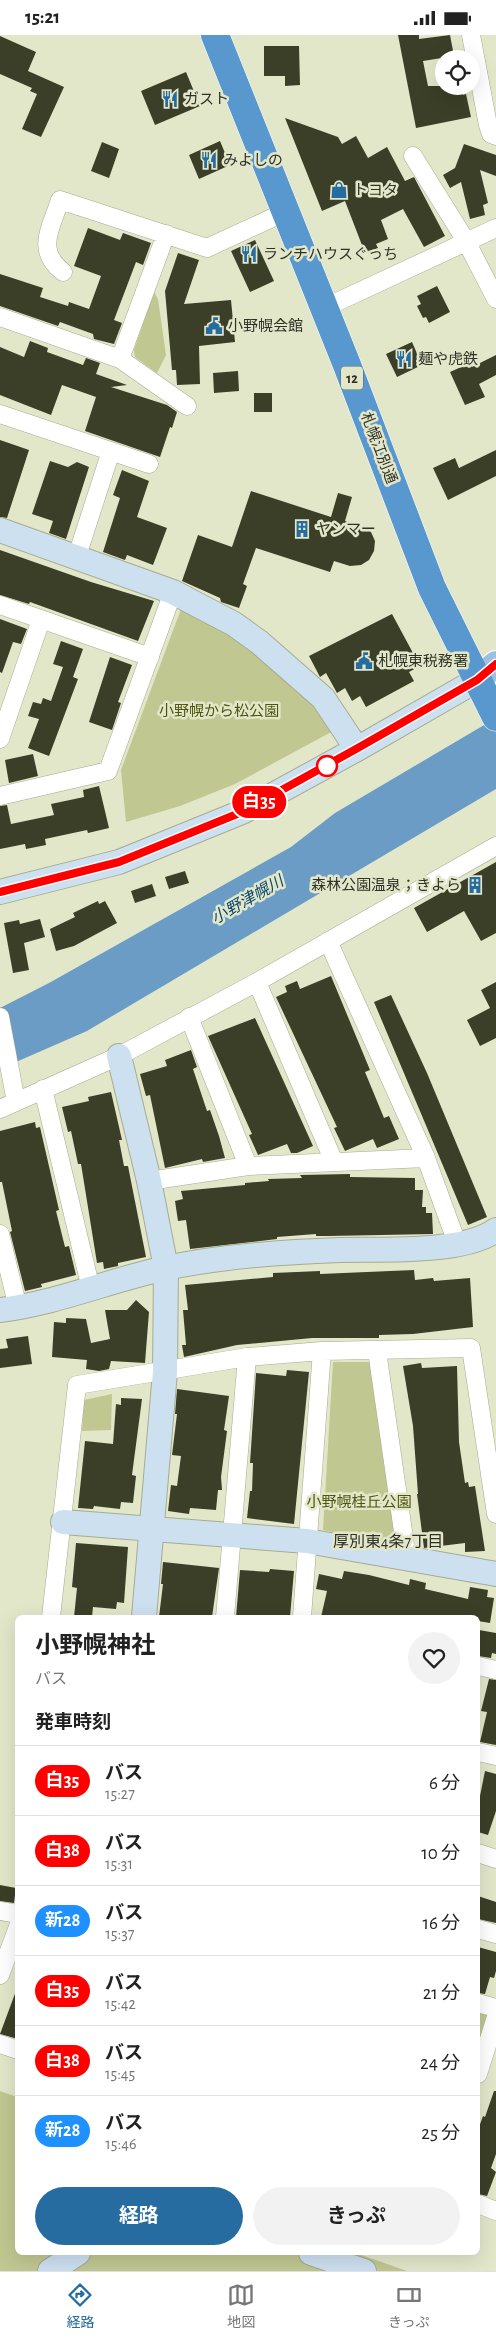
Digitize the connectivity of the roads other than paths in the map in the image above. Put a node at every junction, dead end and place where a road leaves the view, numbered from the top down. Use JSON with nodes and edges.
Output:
{"nodes":[{"id":1,"x":215,"y":35,"type":"edge"},
{"id":2,"x":471,"y":35,"type":"edge"},
{"id":3,"x":496,"y":136,"type":"edge"},
{"id":4,"x":413,"y":156,"type":"dead end"},
{"id":5,"x":285,"y":212,"type":"junction"},
{"id":6,"x":496,"y":228,"type":"edge"},
{"id":7,"x":166,"y":234,"type":"junction"},
{"id":8,"x":466,"y":241,"type":"junction"},
{"id":9,"x":63,"y":272,"type":"dead end"},
{"id":10,"x":496,"y":299,"type":"edge"},
{"id":11,"x":324,"y":308,"type":"junction"},
{"id":12,"x":0,"y":317,"type":"edge"},
{"id":13,"x":120,"y":359,"type":"junction"},
{"id":14,"x":187,"y":406,"type":"dead end"},
{"id":15,"x":0,"y":414,"type":"edge"},
{"id":16,"x":110,"y":451,"type":"junction"},
{"id":17,"x":149,"y":464,"type":"dead end"},
{"id":18,"x":0,"y":530,"type":"edge"},
{"id":19,"x":77,"y":556,"type":"junction"},
{"id":20,"x":173,"y":592,"type":"junction"},
{"id":21,"x":0,"y":605,"type":"edge"},
{"id":22,"x":40,"y":620,"type":"junction"},
{"id":23,"x":150,"y":657,"type":"junction"},
{"id":24,"x":490,"y":672,"type":"edge"},
{"id":25,"x":496,"y":717,"type":"edge"},
{"id":26,"x":0,"y":739,"type":"edge"},
{"id":27,"x":356,"y":749,"type":"junction"},
{"id":28,"x":0,"y":796,"type":"edge"},
{"id":29,"x":496,"y":846,"type":"edge"},
{"id":30,"x":0,"y":892,"type":"edge"},
{"id":31,"x":328,"y":941,"type":"junction"},
{"id":32,"x":257,"y":982,"type":"junction"},
{"id":33,"x":0,"y":1017,"type":"edge"},
{"id":34,"x":189,"y":1017,"type":"junction"},
{"id":35,"x":120,"y":1056,"type":"junction"},
{"id":36,"x":43,"y":1089,"type":"junction"},
{"id":37,"x":16,"y":1102,"type":"junction"},
{"id":38,"x":0,"y":1109,"type":"edge"},
{"id":39,"x":426,"y":1159,"type":"junction"},
{"id":40,"x":334,"y":1162,"type":"junction"},
{"id":41,"x":248,"y":1166,"type":"junction"},
{"id":42,"x":149,"y":1181,"type":"junction"},
{"id":43,"x":496,"y":1230,"type":"edge"},
{"id":44,"x":0,"y":1234,"type":"edge"},
{"id":45,"x":458,"y":1246,"type":"junction"},
{"id":46,"x":166,"y":1268,"type":"junction"},
{"id":47,"x":91,"y":1289,"type":"junction"},
{"id":48,"x":9,"y":1309,"type":"edge"},
{"id":49,"x":322,"y":1351,"type":"junction"},
{"id":50,"x":377,"y":1351,"type":"junction"},
{"id":51,"x":247,"y":1357,"type":"junction"},
{"id":52,"x":164,"y":1372,"type":"junction"},
{"id":53,"x":489,"y":1423,"type":"edge"},
{"id":54,"x":496,"y":1514,"type":"edge"},
{"id":55,"x":63,"y":1522,"type":"junction"},
{"id":56,"x":150,"y":1527,"type":"junction"},
{"id":57,"x":231,"y":1535,"type":"junction"},
{"id":58,"x":307,"y":1541,"type":"junction"},
{"id":59,"x":407,"y":1559,"type":"junction"},
{"id":60,"x":496,"y":1574,"type":"edge"},
{"id":61,"x":51,"y":1615,"type":"edge"},
{"id":62,"x":144,"y":1615,"type":"edge"},
{"id":63,"x":225,"y":1615,"type":"edge"},
{"id":64,"x":302,"y":1615,"type":"edge"},
{"id":65,"x":480,"y":1666,"type":"edge"},
{"id":66,"x":496,"y":1669,"type":"edge"},
{"id":67,"x":480,"y":1752,"type":"edge"},
{"id":68,"x":496,"y":1756,"type":"edge"},
{"id":69,"x":480,"y":1854,"type":"edge"},
{"id":70,"x":496,"y":1859,"type":"edge"},
{"id":71,"x":0,"y":1911,"type":"edge"},
{"id":72,"x":15,"y":1914,"type":"edge"},
{"id":73,"x":480,"y":1930,"type":"edge"},
{"id":74,"x":496,"y":1934,"type":"edge"},
{"id":75,"x":15,"y":1935,"type":"edge"},
{"id":76,"x":0,"y":1975,"type":"edge"},
{"id":77,"x":480,"y":2004,"type":"edge"},
{"id":78,"x":496,"y":2008,"type":"edge"},
{"id":79,"x":496,"y":2017,"type":"edge"},
{"id":80,"x":0,"y":2044,"type":"edge"},
{"id":81,"x":15,"y":2049,"type":"edge"},
{"id":82,"x":480,"y":2068,"type":"edge"},
{"id":83,"x":480,"y":2205,"type":"edge"},
{"id":84,"x":496,"y":2211,"type":"edge"},
{"id":85,"x":75,"y":2255,"type":"edge"},
{"id":86,"x":317,"y":2255,"type":"edge"},
{"id":87,"x":50,"y":2271,"type":"edge"},
{"id":88,"x":364,"y":2271,"type":"edge"}],
"edges":[{"from":1,"to":5,"type":"highway","name":"札幌江別通","number":"12"},
{"from":2,"to":3,"type":"street"},
{"from":4,"to":8,"type":"street"},
{"from":5,"to":7,"type":"street"},
{"from":5,"to":11,"type":"highway","name":"札幌江別通","number":"12"},
{"from":6,"to":8,"type":"street"},
{"from":7,"to":9,"type":"street"},
{"from":7,"to":13,"type":"street"},
{"from":8,"to":10,"type":"street"},
{"from":8,"to":11,"type":"street"},
{"from":11,"to":24,"type":"highway","name":"札幌江別通","number":"12"},
{"from":12,"to":13,"type":"street"},
{"from":13,"to":14,"type":"street"},
{"from":15,"to":16,"type":"street"},
{"from":16,"to":17,"type":"street"},
{"from":16,"to":19,"type":"street"},
{"from":18,"to":19,"type":"street"},
{"from":19,"to":20,"type":"street"},
{"from":20,"to":23,"type":"street"},
{"from":20,"to":27,"type":"street"},
{"from":21,"to":22,"type":"street"},
{"from":22,"to":23,"type":"street"},
{"from":22,"to":26,"type":"street"},
{"from":23,"to":28,"type":"street"},
{"from":24,"to":25,"type":"highway","name":"札幌江別通","number":"12"},
{"from":24,"to":27,"type":"street"},
{"from":27,"to":30,"type":"street"},
{"from":29,"to":31,"type":"street"},
{"from":31,"to":32,"type":"street"},
{"from":31,"to":39,"type":"street"},
{"from":32,"to":34,"type":"street"},
{"from":32,"to":40,"type":"street"},
{"from":33,"to":37,"type":"street"},
{"from":34,"to":35,"type":"street"},
{"from":34,"to":41,"type":"street"},
{"from":35,"to":36,"type":"street"},
{"from":35,"to":42,"type":"street"},
{"from":36,"to":37,"type":"street"},
{"from":36,"to":47,"type":"street"},
{"from":37,"to":38,"type":"street"},
{"from":39,"to":40,"type":"street"},
{"from":39,"to":45,"type":"street"},
{"from":40,"to":41,"type":"street"},
{"from":41,"to":42,"type":"street"},
{"from":42,"to":46,"type":"street"},
{"from":43,"to":45,"type":"street"},
{"from":44,"to":48,"type":"street"},
{"from":45,"to":46,"type":"street"},
{"from":46,"to":47,"type":"street"},
{"from":46,"to":52,"type":"street"},
{"from":47,"to":48,"type":"street"},
{"from":49,"to":50,"type":"street"},
{"from":49,"to":51,"type":"street"},
{"from":49,"to":58,"type":"street"},
{"from":50,"to":53,"type":"street"},
{"from":50,"to":59,"type":"street"},
{"from":51,"to":52,"type":"street"},
{"from":51,"to":57,"type":"street"},
{"from":52,"to":55,"type":"street"},
{"from":52,"to":56,"type":"street"},
{"from":53,"to":54,"type":"street"},
{"from":55,"to":56,"type":"street"},
{"from":55,"to":61,"type":"street"},
{"from":56,"to":57,"type":"street"},
{"from":56,"to":62,"type":"street"},
{"from":57,"to":58,"type":"street"},
{"from":57,"to":63,"type":"street"},
{"from":58,"to":59,"type":"street"},
{"from":58,"to":64,"type":"street"},
{"from":59,"to":60,"type":"street"},
{"from":65,"to":66,"type":"street"},
{"from":67,"to":68,"type":"street"},
{"from":69,"to":70,"type":"street"},
{"from":71,"to":72,"type":"street"},
{"from":73,"to":74,"type":"street"},
{"from":75,"to":76,"type":"street"},
{"from":77,"to":78,"type":"street"},
{"from":79,"to":82,"type":"street"},
{"from":80,"to":81,"type":"street"},
{"from":83,"to":84,"type":"street"},
{"from":85,"to":87,"type":"street"},
{"from":86,"to":88,"type":"street"}]}
